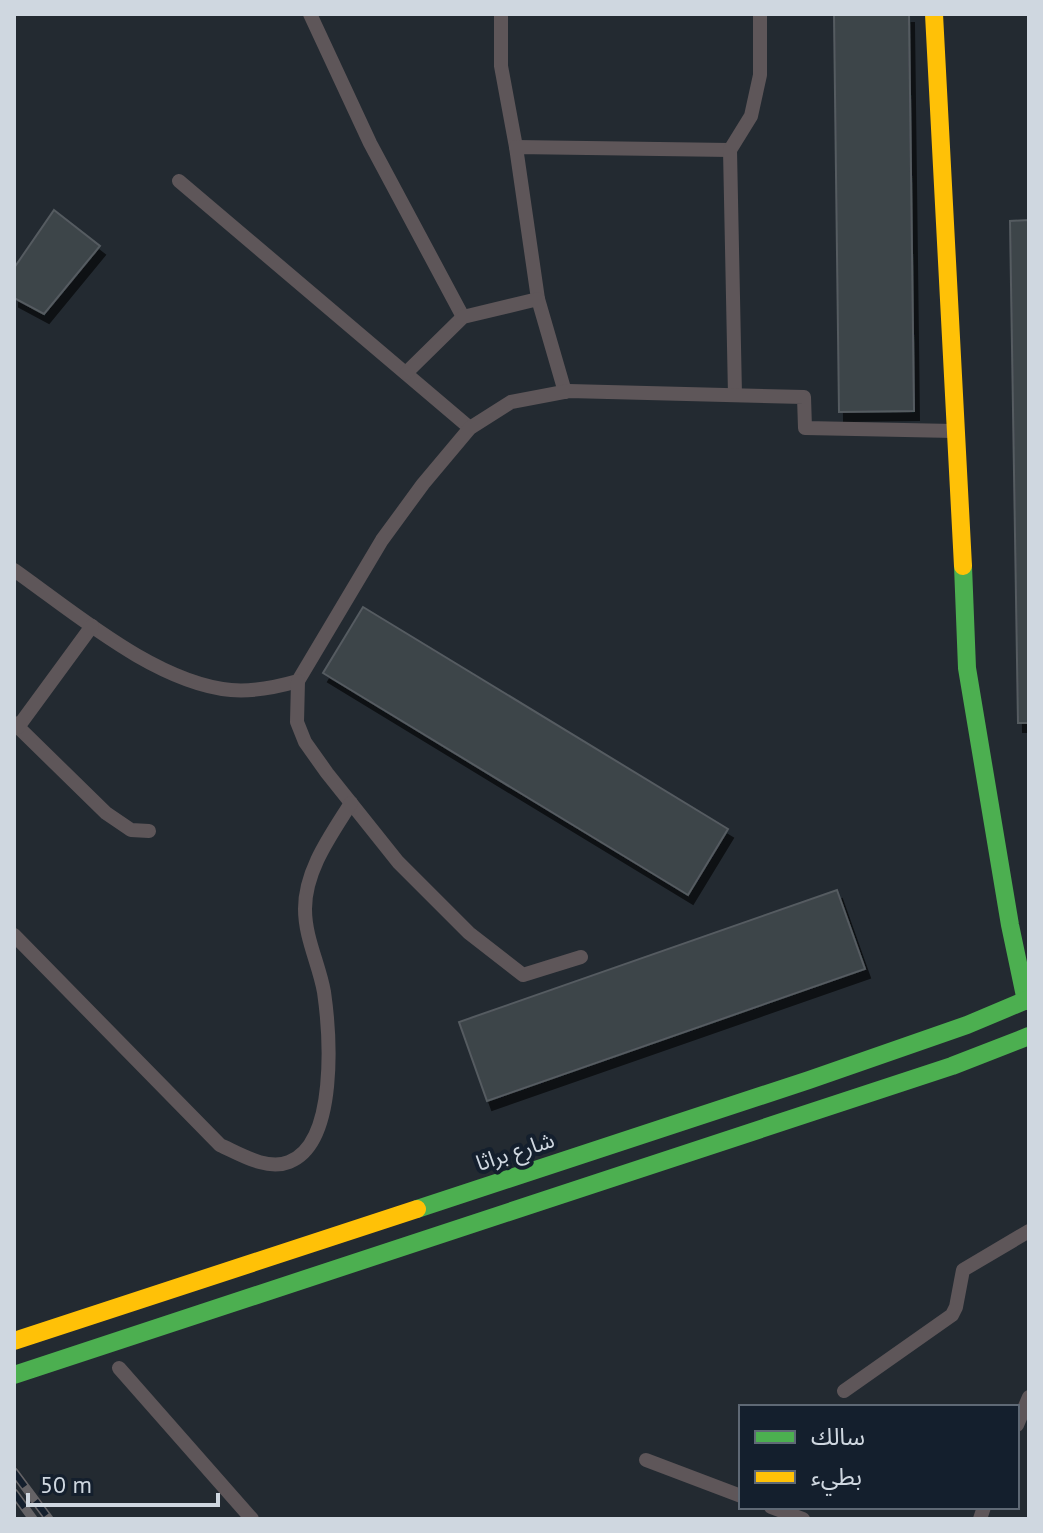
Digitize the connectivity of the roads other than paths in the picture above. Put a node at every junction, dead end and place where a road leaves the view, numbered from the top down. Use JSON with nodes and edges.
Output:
{"nodes":[{"id":1,"x":310,"y":14,"type":"edge"},
{"id":2,"x":501,"y":14,"type":"edge"},
{"id":3,"x":760,"y":14,"type":"edge"},
{"id":4,"x":934,"y":14,"type":"edge"},
{"id":5,"x":516,"y":147,"type":"junction"},
{"id":6,"x":730,"y":150,"type":"junction"},
{"id":7,"x":179,"y":181,"type":"dead end"},
{"id":8,"x":538,"y":299,"type":"junction"},
{"id":9,"x":463,"y":317,"type":"junction"},
{"id":10,"x":406,"y":373,"type":"junction"},
{"id":11,"x":565,"y":392,"type":"junction"},
{"id":12,"x":735,"y":395,"type":"junction"},
{"id":13,"x":470,"y":428,"type":"junction"},
{"id":14,"x":957,"y":431,"type":"junction"},
{"id":15,"x":14,"y":570,"type":"edge"},
{"id":16,"x":92,"y":626,"type":"junction"},
{"id":17,"x":298,"y":681,"type":"junction"},
{"id":18,"x":16,"y":725,"type":"edge"},
{"id":19,"x":351,"y":803,"type":"junction"},
{"id":20,"x":149,"y":831,"type":"dead end"},
{"id":21,"x":1029,"y":922,"type":"edge"},
{"id":22,"x":1010,"y":925,"type":"junction"},
{"id":23,"x":14,"y":935,"type":"edge"},
{"id":24,"x":581,"y":957,"type":"dead end"},
{"id":25,"x":1027,"y":1000,"type":"edge"},
{"id":26,"x":1029,"y":1036,"type":"edge"},
{"id":27,"x":1029,"y":1231,"type":"edge"},
{"id":28,"x":14,"y":1341,"type":"edge"},
{"id":29,"x":119,"y":1368,"type":"dead end"},
{"id":30,"x":14,"y":1375,"type":"edge"},
{"id":31,"x":844,"y":1391,"type":"dead end"},
{"id":32,"x":1029,"y":1397,"type":"edge"},
{"id":33,"x":1019,"y":1420,"type":"edge"},
{"id":34,"x":646,"y":1460,"type":"dead end"},
{"id":35,"x":739,"y":1495,"type":"edge"},
{"id":36,"x":776,"y":1509,"type":"edge"},
{"id":37,"x":252,"y":1519,"type":"edge"},
{"id":38,"x":803,"y":1519,"type":"edge"}],
"edges":[{"from":1,"to":9,"type":"lane"},
{"from":2,"to":5,"type":"lane"},
{"from":3,"to":6,"type":"lane"},
{"from":4,"to":14,"type":"main road"},
{"from":5,"to":6,"type":"lane"},
{"from":5,"to":8,"type":"lane"},
{"from":6,"to":12,"type":"lane"},
{"from":7,"to":10,"type":"lane"},
{"from":8,"to":9,"type":"lane"},
{"from":8,"to":11,"type":"lane"},
{"from":9,"to":10,"type":"lane"},
{"from":10,"to":13,"type":"lane"},
{"from":11,"to":12,"type":"lane"},
{"from":11,"to":13,"type":"lane"},
{"from":12,"to":14,"type":"lane"},
{"from":13,"to":17,"type":"lane"},
{"from":14,"to":22,"type":"main road"},
{"from":15,"to":16,"type":"lane"},
{"from":16,"to":17,"type":"lane"},
{"from":16,"to":18,"type":"lane"},
{"from":17,"to":19,"type":"lane"},
{"from":18,"to":20,"type":"lane"},
{"from":19,"to":23,"type":"lane"},
{"from":19,"to":24,"type":"lane"},
{"from":21,"to":22,"type":"lane"},
{"from":22,"to":25,"type":"main road"},
{"from":25,"to":28,"type":"main road","name":"شارع براثا"},
{"from":26,"to":30,"type":"main road"},
{"from":27,"to":31,"type":"lane"},
{"from":29,"to":37,"type":"lane"},
{"from":32,"to":33,"type":"lane"},
{"from":34,"to":35,"type":"lane"},
{"from":36,"to":38,"type":"lane"}]}
